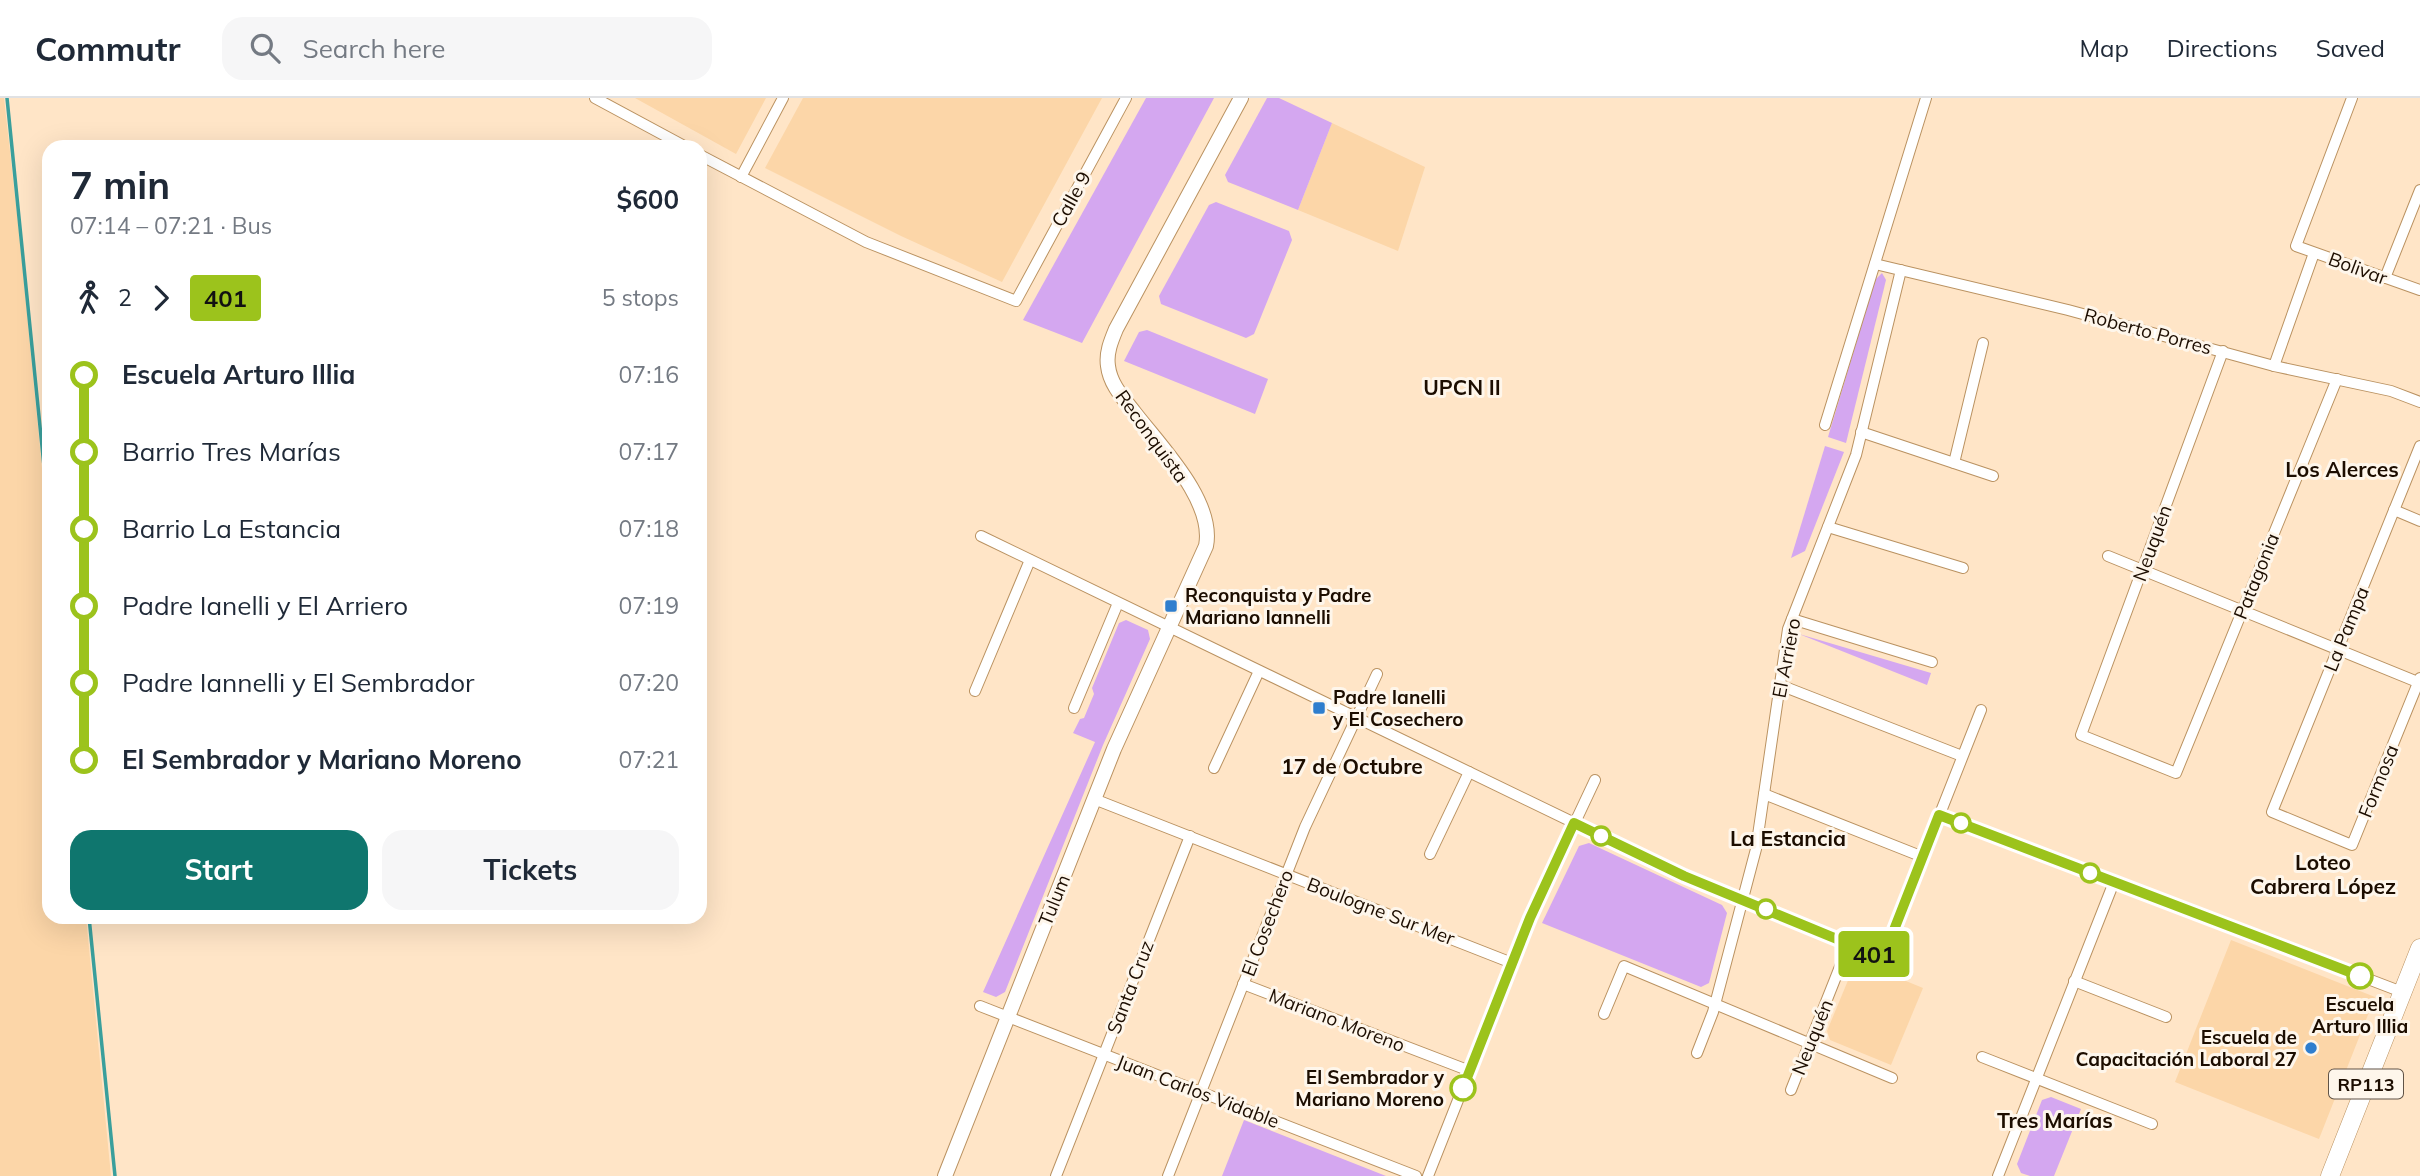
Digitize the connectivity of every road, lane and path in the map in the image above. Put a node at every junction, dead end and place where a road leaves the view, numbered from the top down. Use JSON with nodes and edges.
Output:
{"nodes":[{"id":1,"x":595,"y":98,"type":"edge"},
{"id":2,"x":783,"y":98,"type":"edge"},
{"id":3,"x":1126,"y":98,"type":"edge"},
{"id":4,"x":1241,"y":98,"type":"edge"},
{"id":5,"x":1926,"y":98,"type":"edge"},
{"id":6,"x":2352,"y":98,"type":"edge"},
{"id":7,"x":673,"y":140,"type":"edge"},
{"id":8,"x":707,"y":159,"type":"edge"},
{"id":9,"x":741,"y":177,"type":"junction"},
{"id":10,"x":2420,"y":190,"type":"edge"},
{"id":11,"x":2314,"y":253,"type":"junction"},
{"id":12,"x":1875,"y":264,"type":"junction"},
{"id":13,"x":1901,"y":270,"type":"junction"},
{"id":14,"x":2385,"y":278,"type":"junction"},
{"id":15,"x":2420,"y":290,"type":"edge"},
{"id":16,"x":1983,"y":343,"type":"dead end"},
{"id":17,"x":2223,"y":351,"type":"junction"},
{"id":18,"x":2274,"y":366,"type":"junction"},
{"id":19,"x":2337,"y":379,"type":"junction"},
{"id":20,"x":2420,"y":402,"type":"edge"},
{"id":21,"x":1825,"y":425,"type":"dead end"},
{"id":22,"x":1861,"y":432,"type":"junction"},
{"id":23,"x":2420,"y":446,"type":"edge"},
{"id":24,"x":1954,"y":463,"type":"junction"},
{"id":25,"x":1993,"y":476,"type":"dead end"},
{"id":26,"x":2394,"y":510,"type":"junction"},
{"id":27,"x":2420,"y":521,"type":"edge"},
{"id":28,"x":1828,"y":527,"type":"junction"},
{"id":29,"x":981,"y":537,"type":"dead end"},
{"id":30,"x":2108,"y":556,"type":"dead end"},
{"id":31,"x":1030,"y":560,"type":"junction"},
{"id":32,"x":1964,"y":568,"type":"dead end"},
{"id":33,"x":2142,"y":570,"type":"junction"},
{"id":34,"x":1118,"y":603,"type":"junction"},
{"id":35,"x":2242,"y":611,"type":"junction"},
{"id":36,"x":1792,"y":619,"type":"junction"},
{"id":37,"x":1169,"y":628,"type":"junction"},
{"id":38,"x":2338,"y":650,"type":"junction"},
{"id":39,"x":1932,"y":662,"type":"dead end"},
{"id":40,"x":1259,"y":671,"type":"junction"},
{"id":41,"x":1377,"y":674,"type":"dead end"},
{"id":42,"x":2419,"y":681,"type":"edge"},
{"id":43,"x":1780,"y":685,"type":"junction"},
{"id":44,"x":975,"y":691,"type":"dead end"},
{"id":45,"x":1074,"y":708,"type":"dead end"},
{"id":46,"x":1981,"y":710,"type":"dead end"},
{"id":47,"x":1356,"y":718,"type":"junction"},
{"id":48,"x":1962,"y":756,"type":"junction"},
{"id":49,"x":1214,"y":768,"type":"dead end"},
{"id":50,"x":1469,"y":772,"type":"junction"},
{"id":51,"x":2176,"y":774,"type":"joint"},
{"id":52,"x":1595,"y":780,"type":"dead end"},
{"id":53,"x":1764,"y":794,"type":"junction"},
{"id":54,"x":1094,"y":799,"type":"junction"},
{"id":55,"x":1939,"y":815,"type":"junction"},
{"id":56,"x":1574,"y":823,"type":"junction"},
{"id":57,"x":1189,"y":836,"type":"junction"},
{"id":58,"x":2352,"y":845,"type":"joint"},
{"id":59,"x":1430,"y":854,"type":"dead end"},
{"id":60,"x":1923,"y":857,"type":"junction"},
{"id":61,"x":1286,"y":874,"type":"junction"},
{"id":62,"x":2114,"y":882,"type":"junction"},
{"id":63,"x":1743,"y":900,"type":"junction"},
{"id":64,"x":1849,"y":944,"type":"junction"},
{"id":65,"x":2420,"y":948,"type":"edge"},
{"id":66,"x":1512,"y":963,"type":"junction"},
{"id":67,"x":2074,"y":981,"type":"junction"},
{"id":68,"x":1243,"y":984,"type":"junction"},
{"id":69,"x":2402,"y":992,"type":"junction"},
{"id":70,"x":1715,"y":1004,"type":"junction"},
{"id":71,"x":980,"y":1006,"type":"dead end"},
{"id":72,"x":1604,"y":1014,"type":"dead end"},
{"id":73,"x":1008,"y":1016,"type":"junction"},
{"id":74,"x":2166,"y":1017,"type":"dead end"},
{"id":75,"x":1809,"y":1043,"type":"junction"},
{"id":76,"x":1697,"y":1053,"type":"dead end"},
{"id":77,"x":1104,"y":1054,"type":"junction"},
{"id":78,"x":1982,"y":1057,"type":"dead end"},
{"id":79,"x":1470,"y":1071,"type":"junction"},
{"id":80,"x":1892,"y":1077,"type":"dead end"},
{"id":81,"x":2036,"y":1078,"type":"junction"},
{"id":82,"x":1791,"y":1090,"type":"dead end"},
{"id":83,"x":1201,"y":1092,"type":"junction"},
{"id":84,"x":2152,"y":1124,"type":"dead end"},
{"id":85,"x":945,"y":1176,"type":"edge"},
{"id":86,"x":1056,"y":1176,"type":"edge"},
{"id":87,"x":1168,"y":1176,"type":"edge"},
{"id":88,"x":1416,"y":1176,"type":"edge"},
{"id":89,"x":1428,"y":1176,"type":"edge"},
{"id":90,"x":1998,"y":1176,"type":"edge"},
{"id":91,"x":2330,"y":1176,"type":"edge"}],
"edges":[{"from":1,"to":7,"type":"street"},
{"from":2,"to":9,"type":"street"},
{"from":3,"to":9,"type":"street","name":"Calle 9"},
{"from":4,"to":37,"type":"street","name":"Reconquista"},
{"from":5,"to":12,"type":"street"},
{"from":6,"to":11,"type":"street","name":"Bolivar"},
{"from":8,"to":9,"type":"street"},
{"from":10,"to":14,"type":"street"},
{"from":11,"to":14,"type":"street","name":"Bolivar"},
{"from":11,"to":18,"type":"street"},
{"from":12,"to":13,"type":"street","name":"Roberto Porres"},
{"from":12,"to":21,"type":"street"},
{"from":13,"to":17,"type":"street","name":"Roberto Porres"},
{"from":13,"to":22,"type":"street","name":"El Arriero"},
{"from":14,"to":15,"type":"street","name":"Bolivar"},
{"from":16,"to":24,"type":"street"},
{"from":17,"to":18,"type":"street","name":"Roberto Porres"},
{"from":17,"to":33,"type":"street","name":"Neuquén"},
{"from":18,"to":19,"type":"street","name":"Roberto Porres"},
{"from":19,"to":20,"type":"street","name":"Roberto Porres"},
{"from":19,"to":35,"type":"street","name":"Patagonia"},
{"from":22,"to":24,"type":"street"},
{"from":22,"to":28,"type":"street","name":"El Arriero"},
{"from":23,"to":26,"type":"street","name":"La Pampa"},
{"from":24,"to":25,"type":"street"},
{"from":26,"to":27,"type":"street"},
{"from":26,"to":38,"type":"street","name":"La Pampa"},
{"from":28,"to":32,"type":"street"},
{"from":28,"to":36,"type":"street","name":"El Arriero"},
{"from":29,"to":31,"type":"street"},
{"from":30,"to":33,"type":"street"},
{"from":31,"to":34,"type":"street"},
{"from":31,"to":44,"type":"street"},
{"from":33,"to":35,"type":"street"},
{"from":33,"to":51,"type":"street","name":"Neuquén"},
{"from":34,"to":37,"type":"street"},
{"from":34,"to":45,"type":"street"},
{"from":35,"to":38,"type":"street"},
{"from":35,"to":51,"type":"street","name":"Patagonia"},
{"from":36,"to":39,"type":"street"},
{"from":36,"to":43,"type":"street","name":"El Arriero"},
{"from":37,"to":40,"type":"street"},
{"from":37,"to":54,"type":"street","name":"Tulum"},
{"from":38,"to":42,"type":"street"},
{"from":38,"to":58,"type":"street","name":"La Pampa"},
{"from":40,"to":47,"type":"street"},
{"from":40,"to":49,"type":"street"},
{"from":41,"to":47,"type":"street","name":"El Cosechero"},
{"from":42,"to":58,"type":"street","name":"Formosa"},
{"from":43,"to":48,"type":"street"},
{"from":43,"to":53,"type":"street","name":"El Arriero"},
{"from":46,"to":48,"type":"street"},
{"from":47,"to":50,"type":"street"},
{"from":47,"to":61,"type":"street","name":"El Cosechero"},
{"from":48,"to":55,"type":"street"},
{"from":50,"to":56,"type":"street"},
{"from":50,"to":59,"type":"street"},
{"from":52,"to":56,"type":"street"},
{"from":53,"to":60,"type":"street"},
{"from":53,"to":63,"type":"street","name":"El Arriero"},
{"from":54,"to":57,"type":"street","name":"Boulogne Sur Mer"},
{"from":54,"to":73,"type":"street","name":"Tulum"},
{"from":55,"to":60,"type":"street"},
{"from":55,"to":62,"type":"street"},
{"from":56,"to":63,"type":"street"},
{"from":56,"to":66,"type":"street"},
{"from":57,"to":61,"type":"street","name":"Boulogne Sur Mer"},
{"from":57,"to":77,"type":"street","name":"Santa Cruz"},
{"from":60,"to":64,"type":"street"},
{"from":61,"to":66,"type":"street","name":"Boulogne Sur Mer"},
{"from":61,"to":68,"type":"street","name":"El Cosechero"},
{"from":62,"to":67,"type":"street"},
{"from":62,"to":69,"type":"street"},
{"from":63,"to":64,"type":"street"},
{"from":63,"to":70,"type":"street","name":"El Arriero"},
{"from":64,"to":75,"type":"street","name":"Neuquén"},
{"from":65,"to":69,"type":"main road","number":"RP113"},
{"from":66,"to":79,"type":"street"},
{"from":67,"to":74,"type":"street"},
{"from":67,"to":81,"type":"street"},
{"from":68,"to":79,"type":"street","name":"Mariano Moreno"},
{"from":68,"to":83,"type":"street","name":"El Cosechero"},
{"from":69,"to":91,"type":"main road","number":"RP113"},
{"from":70,"to":72,"type":"street"},
{"from":70,"to":75,"type":"street"},
{"from":70,"to":76,"type":"street","name":"El Arriero"},
{"from":71,"to":73,"type":"street","name":"Juan Carlos Vidable"},
{"from":73,"to":77,"type":"street","name":"Juan Carlos Vidable"},
{"from":73,"to":85,"type":"street","name":"Tulum"},
{"from":75,"to":80,"type":"street"},
{"from":75,"to":82,"type":"street","name":"Neuquén"},
{"from":77,"to":83,"type":"street","name":"Juan Carlos Vidable"},
{"from":77,"to":86,"type":"street","name":"Santa Cruz"},
{"from":78,"to":81,"type":"street"},
{"from":79,"to":89,"type":"street"},
{"from":81,"to":84,"type":"street"},
{"from":81,"to":90,"type":"street"},
{"from":83,"to":87,"type":"street","name":"El Cosechero"},
{"from":83,"to":88,"type":"street","name":"Juan Carlos Vidable"}]}
